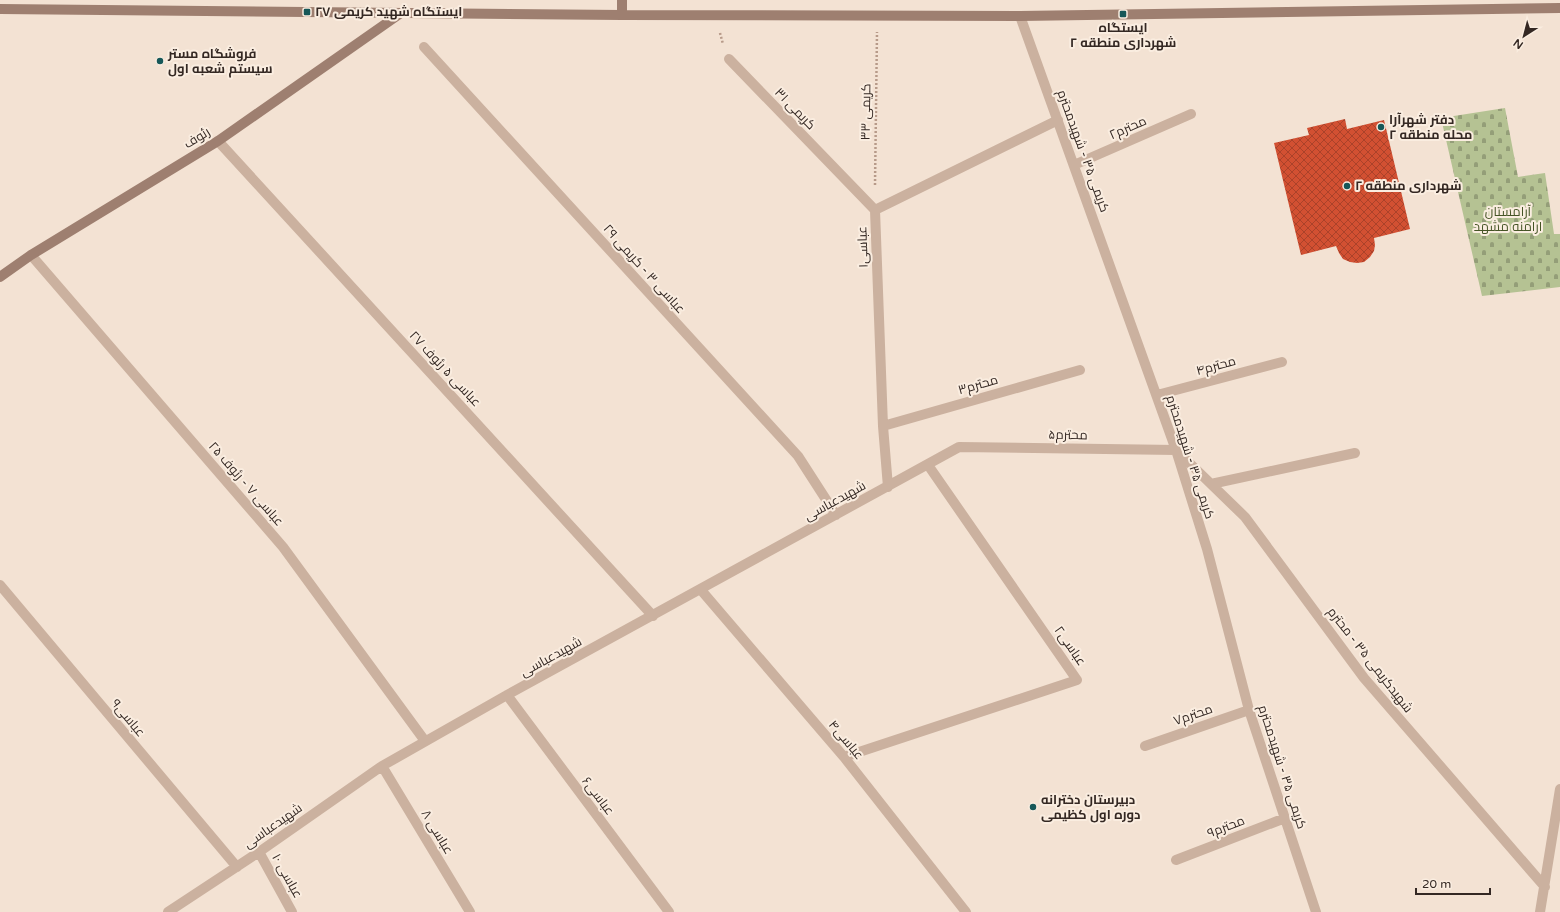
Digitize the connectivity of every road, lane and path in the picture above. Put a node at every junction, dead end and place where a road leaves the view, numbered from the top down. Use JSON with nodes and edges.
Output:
{"nodes":[{"id":1,"x":622,"y":0,"type":"edge"},
{"id":2,"x":1560,"y":8,"type":"edge"},
{"id":3,"x":0,"y":9,"type":"edge"},
{"id":4,"x":401,"y":13,"type":"junction"},
{"id":5,"x":622,"y":15,"type":"junction"},
{"id":6,"x":713,"y":15,"type":"junction"},
{"id":7,"x":877,"y":15,"type":"junction"},
{"id":8,"x":1020,"y":16,"type":"junction"},
{"id":9,"x":424,"y":47,"type":"dead end"},
{"id":10,"x":729,"y":59,"type":"joint"},
{"id":11,"x":1191,"y":114,"type":"dead end"},
{"id":12,"x":1058,"y":120,"type":"junction"},
{"id":13,"x":218,"y":141,"type":"junction"},
{"id":14,"x":1074,"y":165,"type":"junction"},
{"id":15,"x":875,"y":210,"type":"junction"},
{"id":16,"x":31,"y":255,"type":"junction"},
{"id":17,"x":1,"y":275,"type":"edge"},
{"id":18,"x":1282,"y":362,"type":"dead end"},
{"id":19,"x":1080,"y":370,"type":"dead end"},
{"id":20,"x":1157,"y":395,"type":"junction"},
{"id":21,"x":883,"y":426,"type":"junction"},
{"id":22,"x":959,"y":447,"type":"joint"},
{"id":23,"x":1176,"y":450,"type":"junction"},
{"id":24,"x":1354,"y":453,"type":"dead end"},
{"id":25,"x":928,"y":465,"type":"junction"},
{"id":26,"x":1211,"y":484,"type":"junction"},
{"id":27,"x":888,"y":487,"type":"junction"},
{"id":28,"x":836,"y":515,"type":"junction"},
{"id":29,"x":0,"y":585,"type":"edge"},
{"id":30,"x":701,"y":590,"type":"junction"},
{"id":31,"x":653,"y":616,"type":"junction"},
{"id":32,"x":507,"y":695,"type":"junction"},
{"id":33,"x":1249,"y":710,"type":"junction"},
{"id":34,"x":425,"y":742,"type":"junction"},
{"id":35,"x":1145,"y":746,"type":"dead end"},
{"id":36,"x":844,"y":757,"type":"junction"},
{"id":37,"x":382,"y":766,"type":"junction"},
{"id":38,"x":1560,"y":789,"type":"edge"},
{"id":39,"x":1285,"y":818,"type":"junction"},
{"id":40,"x":259,"y":852,"type":"junction"},
{"id":41,"x":1176,"y":860,"type":"dead end"},
{"id":42,"x":237,"y":867,"type":"junction"},
{"id":43,"x":1545,"y":886,"type":"junction"},
{"id":44,"x":168,"y":912,"type":"edge"},
{"id":45,"x":292,"y":912,"type":"edge"},
{"id":46,"x":470,"y":912,"type":"edge"},
{"id":47,"x":669,"y":912,"type":"edge"},
{"id":48,"x":966,"y":912,"type":"edge"},
{"id":49,"x":1316,"y":912,"type":"edge"},
{"id":50,"x":1540,"y":912,"type":"edge"}],
"edges":[{"from":1,"to":5,"type":"main road"},
{"from":2,"to":8,"type":"main road"},
{"from":3,"to":4,"type":"main road"},
{"from":4,"to":5,"type":"main road"},
{"from":4,"to":13,"type":"main road","name":"رئوف"},
{"from":5,"to":6,"type":"main road"},
{"from":6,"to":7,"type":"main road"},
{"from":6,"to":10,"type":"path"},
{"from":7,"to":8,"type":"main road"},
{"from":7,"to":15,"type":"path","name":"کریمی ۳۳"},
{"from":8,"to":12,"type":"street","name":"کریمی ۳۵ - شهیدمحترم"},
{"from":9,"to":28,"type":"street","name":"عباسی ۳ - کریمی ۲۹"},
{"from":10,"to":15,"type":"street","name":"کریمی ۳۱"},
{"from":11,"to":14,"type":"street","name":"محترم۲"},
{"from":12,"to":14,"type":"street","name":"کریمی ۳۵ - شهیدمحترم"},
{"from":12,"to":15,"type":"street","name":"عباسی۱"},
{"from":13,"to":16,"type":"main road","name":"رئوف"},
{"from":13,"to":31,"type":"street","name":"عباسی ۵ رئوف ۲۷"},
{"from":14,"to":20,"type":"street","name":"کریمی ۳۵ - شهیدمحترم"},
{"from":15,"to":21,"type":"street","name":"عباسی۱"},
{"from":16,"to":17,"type":"main road","name":"رئوف"},
{"from":16,"to":34,"type":"street","name":"عباسی ۷ - رئوف ۲۵"},
{"from":18,"to":20,"type":"street","name":"محترم۴"},
{"from":19,"to":21,"type":"street","name":"محترم۳"},
{"from":20,"to":23,"type":"street","name":"کریمی ۳۵ - شهیدمحترم"},
{"from":21,"to":27,"type":"street","name":"عباسی۱"},
{"from":22,"to":23,"type":"street","name":"محترم۵"},
{"from":22,"to":25,"type":"street","name":"شهیدعباسی"},
{"from":23,"to":26,"type":"street","name":"شهیدکریمی ۳۵ - محترم"},
{"from":23,"to":33,"type":"street","name":"کریمی ۳۵ - شهیدمحترم"},
{"from":24,"to":26,"type":"street"},
{"from":25,"to":27,"type":"street","name":"شهیدعباسی"},
{"from":25,"to":36,"type":"street","name":"عباسی۲"},
{"from":26,"to":43,"type":"street","name":"شهیدکریمی ۳۵ - محترم"},
{"from":27,"to":28,"type":"street","name":"شهیدعباسی"},
{"from":28,"to":30,"type":"street","name":"شهیدعباسی"},
{"from":29,"to":42,"type":"street","name":"عباسی۹"},
{"from":30,"to":31,"type":"street","name":"شهیدعباسی"},
{"from":30,"to":36,"type":"street","name":"عباسی۴"},
{"from":31,"to":32,"type":"street","name":"شهیدعباسی"},
{"from":32,"to":34,"type":"street","name":"شهیدعباسی"},
{"from":32,"to":47,"type":"street","name":"عباسی۶"},
{"from":33,"to":35,"type":"street","name":"محترم۷"},
{"from":33,"to":39,"type":"street","name":"کریمی ۳۵ - شهیدمحترم"},
{"from":34,"to":37,"type":"street","name":"شهیدعباسی"},
{"from":36,"to":48,"type":"street","name":"عباسی۴"},
{"from":37,"to":40,"type":"street","name":"شهیدعباسی"},
{"from":37,"to":46,"type":"street","name":"عباسی ۸"},
{"from":38,"to":43,"type":"street"},
{"from":39,"to":41,"type":"street","name":"محترم۹"},
{"from":39,"to":49,"type":"street","name":"کریمی ۳۵ - شهیدمحترم"},
{"from":40,"to":42,"type":"street","name":"شهیدعباسی"},
{"from":40,"to":45,"type":"street","name":"عباسی ۱۰"},
{"from":42,"to":44,"type":"street","name":"شهیدعباسی"},
{"from":43,"to":50,"type":"street"}]}
